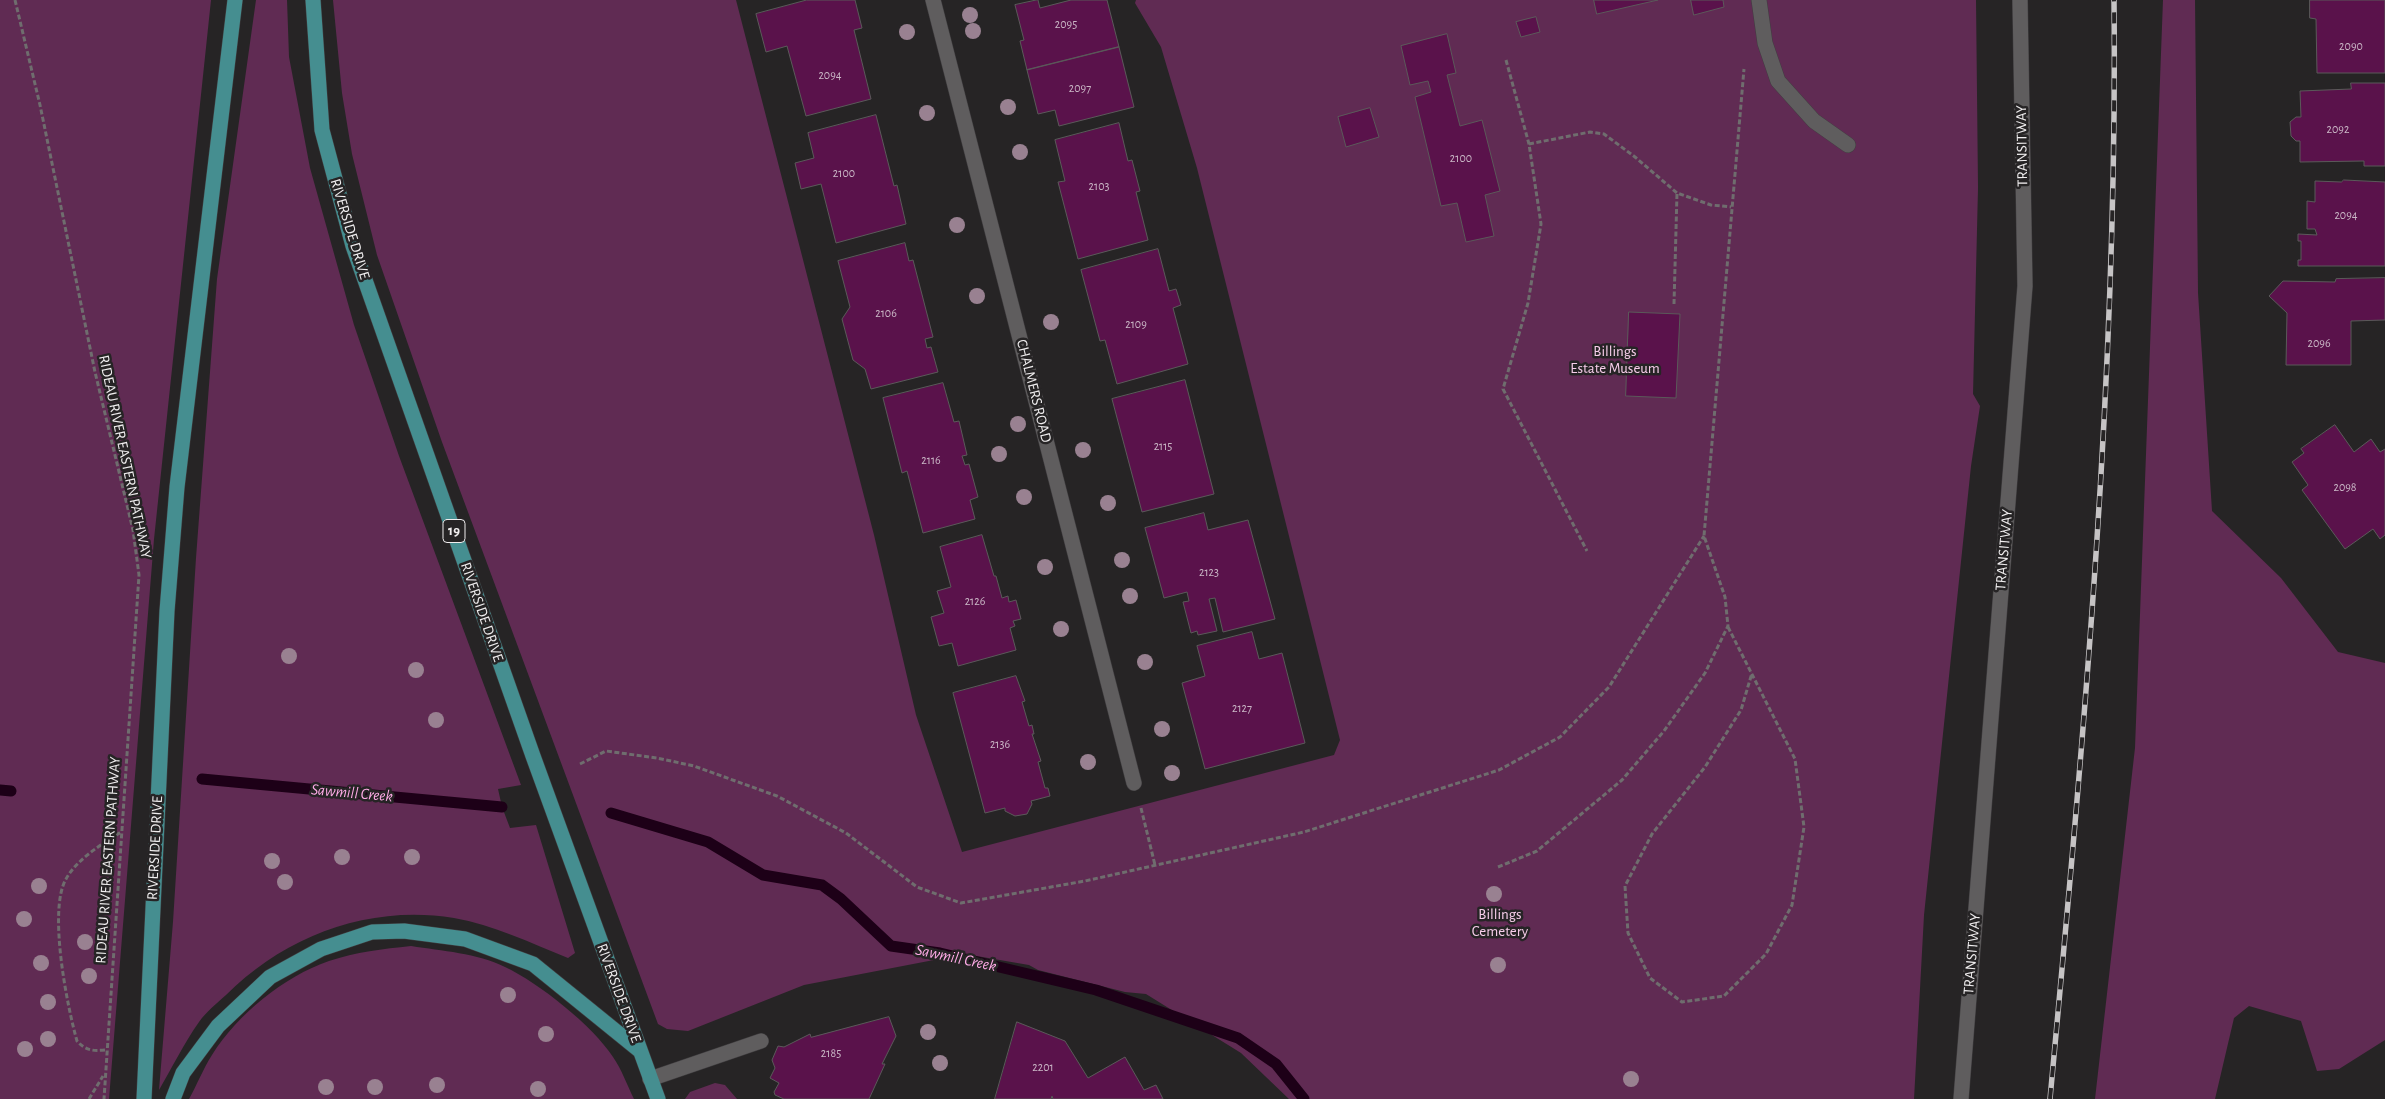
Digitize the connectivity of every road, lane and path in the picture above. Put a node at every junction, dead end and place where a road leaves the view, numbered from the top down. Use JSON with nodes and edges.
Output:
{"nodes":[{"id":1,"x":15,"y":0,"type":"edge"},
{"id":2,"x":236,"y":0,"type":"edge"},
{"id":3,"x":314,"y":0,"type":"edge"},
{"id":4,"x":933,"y":0,"type":"edge"},
{"id":5,"x":1759,"y":0,"type":"edge"},
{"id":6,"x":2020,"y":0,"type":"edge"},
{"id":7,"x":1506,"y":60,"type":"dead end"},
{"id":8,"x":1744,"y":64,"type":"dead end"},
{"id":9,"x":1529,"y":144,"type":"junction"},
{"id":10,"x":1848,"y":145,"type":"dead end"},
{"id":11,"x":1677,"y":193,"type":"junction"},
{"id":12,"x":1731,"y":207,"type":"junction"},
{"id":13,"x":1674,"y":304,"type":"dead end"},
{"id":14,"x":1704,"y":536,"type":"junction"},
{"id":15,"x":1587,"y":551,"type":"dead end"},
{"id":16,"x":1728,"y":626,"type":"junction"},
{"id":17,"x":1752,"y":673,"type":"junction"},
{"id":18,"x":580,"y":764,"type":"dead end"},
{"id":19,"x":1134,"y":783,"type":"joint"},
{"id":20,"x":121,"y":832,"type":"junction"},
{"id":21,"x":1155,"y":865,"type":"junction"},
{"id":22,"x":1498,"y":867,"type":"dead end"},
{"id":23,"x":761,"y":1041,"type":"dead end"},
{"id":24,"x":105,"y":1050,"type":"junction"},
{"id":25,"x":640,"y":1051,"type":"junction"},
{"id":26,"x":104,"y":1075,"type":"junction"},
{"id":27,"x":650,"y":1079,"type":"junction"},
{"id":28,"x":89,"y":1099,"type":"edge"},
{"id":29,"x":104,"y":1099,"type":"edge"},
{"id":30,"x":144,"y":1099,"type":"edge"},
{"id":31,"x":173,"y":1099,"type":"edge"},
{"id":32,"x":658,"y":1099,"type":"edge"},
{"id":33,"x":1960,"y":1099,"type":"edge"}],
"edges":[{"from":1,"to":20,"type":"path","name":"RIDEAU RIVER EASTERN PATHWAY"},
{"from":2,"to":30,"type":"main road","name":"RIVERSIDE DRIVE"},
{"from":3,"to":25,"type":"main road","name":"RIVERSIDE DRIVE","number":"19"},
{"from":4,"to":19,"type":"street","name":"CHALMERS ROAD"},
{"from":5,"to":10,"type":"street"},
{"from":6,"to":33,"type":"street","name":"TRANSITWAY"},
{"from":7,"to":9,"type":"path"},
{"from":8,"to":12,"type":"path"},
{"from":9,"to":11,"type":"path"},
{"from":9,"to":15,"type":"path"},
{"from":11,"to":12,"type":"path"},
{"from":11,"to":13,"type":"path"},
{"from":12,"to":14,"type":"path"},
{"from":14,"to":16,"type":"path"},
{"from":14,"to":21,"type":"path"},
{"from":16,"to":17,"type":"path"},
{"from":16,"to":22,"type":"path"},
{"from":17,"to":17,"type":"path"},
{"from":18,"to":21,"type":"path"},
{"from":19,"to":21,"type":"path"},
{"from":20,"to":24,"type":"path","name":"RIDEAU RIVER EASTERN PATHWAY"},
{"from":20,"to":24,"type":"path"},
{"from":23,"to":27,"type":"street"},
{"from":24,"to":26,"type":"path","name":"RIDEAU RIVER EASTERN PATHWAY"},
{"from":25,"to":27,"type":"main road","name":"RIVERSIDE DRIVE","number":"19"},
{"from":25,"to":31,"type":"main road"},
{"from":26,"to":28,"type":"path","name":"RIDEAU RIVER EASTERN PATHWAY"},
{"from":26,"to":29,"type":"path","name":"RIDEAU RIVER EASTERN PATHWAY"},
{"from":27,"to":32,"type":"main road","name":"RIVERSIDE DRIVE","number":"19"}]}
